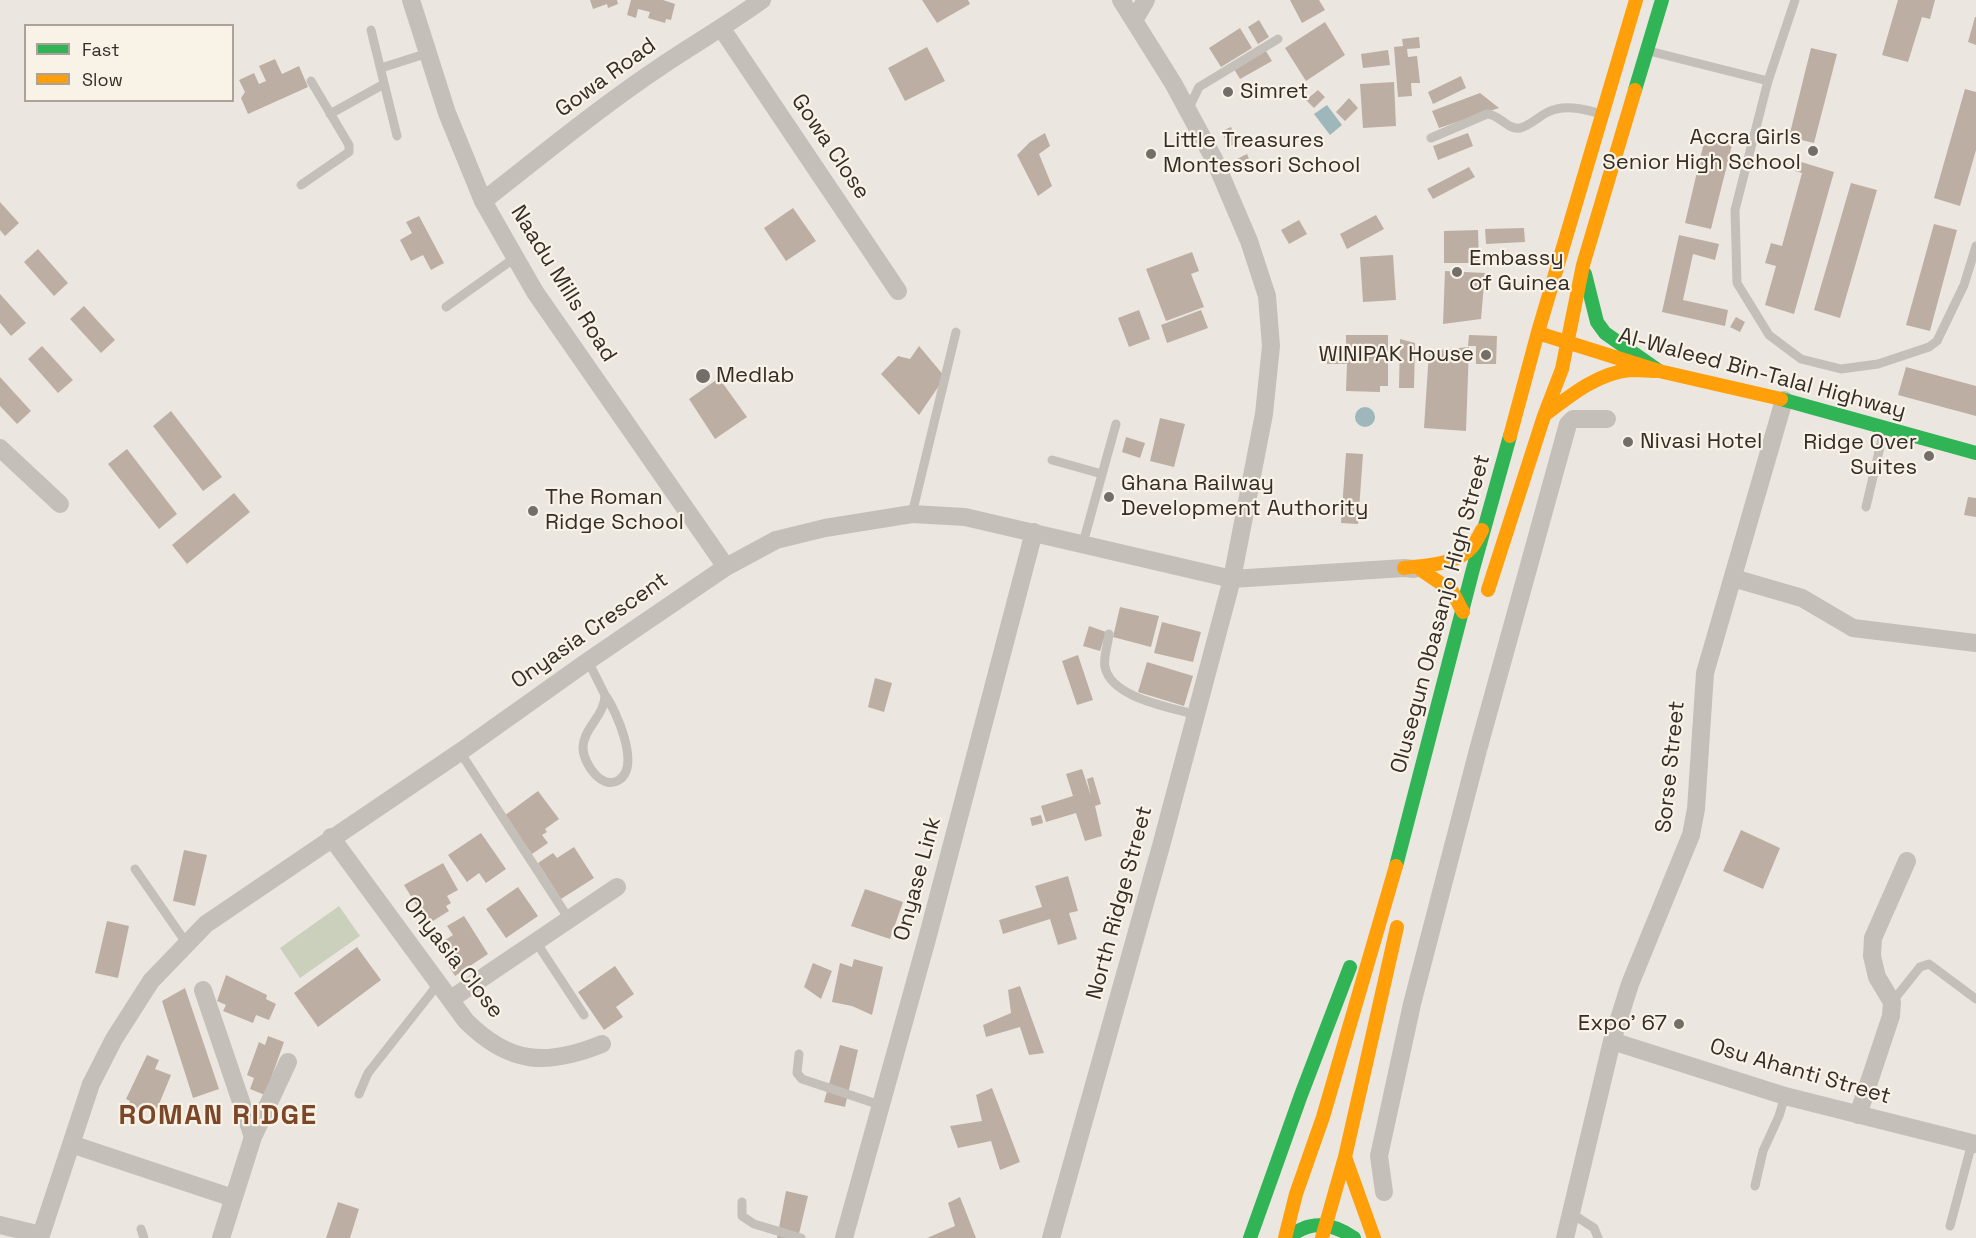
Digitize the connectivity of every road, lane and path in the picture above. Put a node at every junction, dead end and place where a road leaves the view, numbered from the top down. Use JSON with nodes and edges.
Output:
{"nodes":[{"id":1,"x":411,"y":0,"type":"edge"},
{"id":2,"x":762,"y":0,"type":"edge"},
{"id":3,"x":1121,"y":0,"type":"edge"},
{"id":4,"x":1146,"y":0,"type":"edge"},
{"id":5,"x":1636,"y":0,"type":"edge"},
{"id":6,"x":1662,"y":0,"type":"edge"},
{"id":7,"x":1795,"y":0,"type":"edge"},
{"id":8,"x":1134,"y":20,"type":"junction"},
{"id":9,"x":722,"y":29,"type":"junction"},
{"id":10,"x":371,"y":30,"type":"dead end"},
{"id":11,"x":1278,"y":39,"type":"dead end"},
{"id":12,"x":1646,"y":50,"type":"junction"},
{"id":13,"x":428,"y":53,"type":"junction"},
{"id":14,"x":381,"y":68,"type":"junction"},
{"id":15,"x":311,"y":81,"type":"dead end"},
{"id":16,"x":1768,"y":81,"type":"junction"},
{"id":17,"x":384,"y":84,"type":"junction"},
{"id":18,"x":1188,"y":110,"type":"junction"},
{"id":19,"x":330,"y":114,"type":"junction"},
{"id":20,"x":1604,"y":115,"type":"junction"},
{"id":21,"x":397,"y":136,"type":"dead end"},
{"id":22,"x":1431,"y":138,"type":"dead end"},
{"id":23,"x":301,"y":185,"type":"dead end"},
{"id":24,"x":483,"y":201,"type":"junction"},
{"id":25,"x":1976,"y":246,"type":"edge"},
{"id":26,"x":516,"y":257,"type":"junction"},
{"id":27,"x":1583,"y":265,"type":"junction"},
{"id":28,"x":898,"y":291,"type":"dead end"},
{"id":29,"x":446,"y":307,"type":"dead end"},
{"id":30,"x":956,"y":332,"type":"dead end"},
{"id":31,"x":1538,"y":333,"type":"junction"},
{"id":32,"x":1567,"y":342,"type":"junction"},
{"id":33,"x":1659,"y":371,"type":"junction"},
{"id":34,"x":1784,"y":400,"type":"junction"},
{"id":35,"x":1544,"y":416,"type":"junction"},
{"id":36,"x":1607,"y":419,"type":"dead end"},
{"id":37,"x":1116,"y":424,"type":"dead end"},
{"id":38,"x":1885,"y":428,"type":"junction"},
{"id":39,"x":0,"y":448,"type":"edge"},
{"id":40,"x":1976,"y":453,"type":"edge"},
{"id":41,"x":1052,"y":460,"type":"dead end"},
{"id":42,"x":1102,"y":474,"type":"junction"},
{"id":43,"x":60,"y":504,"type":"dead end"},
{"id":44,"x":1866,"y":507,"type":"dead end"},
{"id":45,"x":912,"y":514,"type":"junction"},
{"id":46,"x":1489,"y":518,"type":"junction"},
{"id":47,"x":1034,"y":532,"type":"junction"},
{"id":48,"x":1083,"y":543,"type":"junction"},
{"id":49,"x":726,"y":567,"type":"junction"},
{"id":50,"x":1412,"y":569,"type":"junction"},
{"id":51,"x":1473,"y":569,"type":"junction"},
{"id":52,"x":1493,"y":572,"type":"junction"},
{"id":53,"x":1733,"y":578,"type":"junction"},
{"id":54,"x":1232,"y":579,"type":"junction"},
{"id":55,"x":1484,"y":606,"type":"dead end"},
{"id":56,"x":1463,"y":612,"type":"junction"},
{"id":57,"x":1109,"y":634,"type":"dead end"},
{"id":58,"x":1976,"y":643,"type":"edge"},
{"id":59,"x":588,"y":661,"type":"junction"},
{"id":60,"x":605,"y":695,"type":"junction"},
{"id":61,"x":1197,"y":715,"type":"junction"},
{"id":62,"x":460,"y":752,"type":"junction"},
{"id":63,"x":332,"y":837,"type":"junction"},
{"id":64,"x":1907,"y":861,"type":"dead end"},
{"id":65,"x":135,"y":869,"type":"dead end"},
{"id":66,"x":617,"y":887,"type":"dead end"},
{"id":67,"x":1386,"y":900,"type":"junction"},
{"id":68,"x":1400,"y":916,"type":"dead end"},
{"id":69,"x":569,"y":920,"type":"junction"},
{"id":70,"x":1361,"y":938,"type":"dead end"},
{"id":71,"x":536,"y":942,"type":"junction"},
{"id":72,"x":187,"y":944,"type":"junction"},
{"id":73,"x":1392,"y":947,"type":"junction"},
{"id":74,"x":1425,"y":956,"type":"junction"},
{"id":75,"x":1353,"y":959,"type":"dead end"},
{"id":76,"x":439,"y":983,"type":"junction"},
{"id":77,"x":203,"y":990,"type":"dead end"},
{"id":78,"x":451,"y":999,"type":"junction"},
{"id":79,"x":1976,"y":999,"type":"edge"},
{"id":80,"x":1892,"y":1002,"type":"junction"},
{"id":81,"x":584,"y":1015,"type":"dead end"},
{"id":82,"x":1612,"y":1041,"type":"junction"},
{"id":83,"x":602,"y":1044,"type":"dead end"},
{"id":84,"x":799,"y":1054,"type":"dead end"},
{"id":85,"x":288,"y":1062,"type":"dead end"},
{"id":86,"x":359,"y":1094,"type":"dead end"},
{"id":87,"x":1785,"y":1096,"type":"junction"},
{"id":88,"x":880,"y":1105,"type":"junction"},
{"id":89,"x":1858,"y":1115,"type":"junction"},
{"id":90,"x":253,"y":1137,"type":"junction"},
{"id":91,"x":71,"y":1143,"type":"junction"},
{"id":92,"x":1974,"y":1144,"type":"edge"},
{"id":93,"x":1345,"y":1157,"type":"junction"},
{"id":94,"x":1755,"y":1186,"type":"dead end"},
{"id":95,"x":1384,"y":1192,"type":"dead end"},
{"id":96,"x":233,"y":1198,"type":"junction"},
{"id":97,"x":742,"y":1202,"type":"dead end"},
{"id":98,"x":1571,"y":1213,"type":"junction"},
{"id":99,"x":0,"y":1225,"type":"edge"},
{"id":100,"x":1950,"y":1226,"type":"dead end"},
{"id":101,"x":1324,"y":1232,"type":"edge"},
{"id":102,"x":41,"y":1236,"type":"edge"},
{"id":103,"x":221,"y":1238,"type":"edge"},
{"id":104,"x":801,"y":1238,"type":"edge"},
{"id":105,"x":844,"y":1238,"type":"edge"},
{"id":106,"x":1052,"y":1238,"type":"edge"},
{"id":107,"x":1250,"y":1238,"type":"edge"},
{"id":108,"x":1287,"y":1238,"type":"edge"},
{"id":109,"x":1354,"y":1238,"type":"edge"},
{"id":110,"x":1374,"y":1238,"type":"edge"},
{"id":111,"x":1565,"y":1238,"type":"edge"},
{"id":112,"x":1598,"y":1238,"type":"edge"}],
"edges":[{"from":1,"to":13,"type":"street","name":"Naadu Mills Road"},
{"from":2,"to":9,"type":"street","name":"Gowa Road"},
{"from":3,"to":8,"type":"street","name":"North Ridge Street"},
{"from":4,"to":8,"type":"street"},
{"from":5,"to":20,"type":"main road","name":"Olusegun Obasanjo High Street"},
{"from":6,"to":12,"type":"main road","name":"Olusegun Obasanjo High Street"},
{"from":7,"to":16,"type":"lane"},
{"from":8,"to":18,"type":"street","name":"North Ridge Street"},
{"from":9,"to":24,"type":"street","name":"Gowa Road"},
{"from":9,"to":28,"type":"street","name":"Gowa Close"},
{"from":10,"to":14,"type":"lane"},
{"from":11,"to":18,"type":"lane"},
{"from":12,"to":16,"type":"lane"},
{"from":12,"to":27,"type":"main road","name":"Olusegun Obasanjo High Street"},
{"from":13,"to":14,"type":"lane"},
{"from":13,"to":24,"type":"street","name":"Naadu Mills Road"},
{"from":14,"to":17,"type":"lane"},
{"from":15,"to":19,"type":"lane"},
{"from":16,"to":25,"type":"lane"},
{"from":17,"to":19,"type":"lane"},
{"from":17,"to":21,"type":"lane"},
{"from":18,"to":54,"type":"street","name":"North Ridge Street"},
{"from":19,"to":23,"type":"lane"},
{"from":20,"to":22,"type":"lane"},
{"from":20,"to":31,"type":"main road","name":"Olusegun Obasanjo High Street"},
{"from":24,"to":26,"type":"street","name":"Naadu Mills Road"},
{"from":26,"to":29,"type":"lane"},
{"from":26,"to":49,"type":"street","name":"Naadu Mills Road"},
{"from":27,"to":32,"type":"main road","name":"Olusegun Obasanjo High Street"},
{"from":27,"to":33,"type":"main road"},
{"from":30,"to":45,"type":"lane"},
{"from":31,"to":32,"type":"main road","name":"Al-Waleed Bin-Talal Highway"},
{"from":31,"to":46,"type":"main road","name":"Olusegun Obasanjo High Street"},
{"from":32,"to":33,"type":"main road","name":"Al-Waleed Bin-Talal Highway"},
{"from":32,"to":35,"type":"main road","name":"Olusegun Obasanjo High Street"},
{"from":33,"to":34,"type":"main road","name":"Al-Waleed Bin-Talal Highway"},
{"from":33,"to":35,"type":"main road"},
{"from":34,"to":38,"type":"main road","name":"Al-Waleed Bin-Talal Highway"},
{"from":34,"to":53,"type":"street","name":"Sorse Street"},
{"from":35,"to":52,"type":"main road","name":"Olusegun Obasanjo High Street"},
{"from":36,"to":74,"type":"street"},
{"from":37,"to":42,"type":"lane"},
{"from":38,"to":40,"type":"main road","name":"Al-Waleed Bin-Talal Highway"},
{"from":38,"to":44,"type":"lane"},
{"from":39,"to":43,"type":"street"},
{"from":41,"to":42,"type":"lane"},
{"from":42,"to":48,"type":"lane"},
{"from":45,"to":47,"type":"street","name":"Onyasia Crescent"},
{"from":45,"to":49,"type":"street","name":"Onyasia Crescent"},
{"from":46,"to":50,"type":"main road"},
{"from":46,"to":51,"type":"main road","name":"Olusegun Obasanjo High Street"},
{"from":47,"to":48,"type":"street","name":"Onyasia Crescent"},
{"from":47,"to":88,"type":"street","name":"Onyase Link"},
{"from":48,"to":54,"type":"street","name":"Onyasia Crescent"},
{"from":49,"to":59,"type":"street","name":"Onyasia Crescent"},
{"from":50,"to":51,"type":"street","name":"Onyasia Crescent"},
{"from":50,"to":54,"type":"street","name":"Onyasia Crescent"},
{"from":50,"to":56,"type":"main road"},
{"from":51,"to":52,"type":"street","name":"Onyasia Crescent"},
{"from":51,"to":56,"type":"main road","name":"Olusegun Obasanjo High Street"},
{"from":52,"to":55,"type":"main road","name":"Olusegun Obasanjo High Street"},
{"from":53,"to":58,"type":"street"},
{"from":53,"to":82,"type":"street","name":"Sorse Street"},
{"from":54,"to":61,"type":"street","name":"North Ridge Street"},
{"from":56,"to":67,"type":"main road","name":"Olusegun Obasanjo High Street"},
{"from":57,"to":61,"type":"lane"},
{"from":59,"to":60,"type":"lane"},
{"from":59,"to":62,"type":"street","name":"Onyasia Crescent"},
{"from":60,"to":60,"type":"lane"},
{"from":61,"to":106,"type":"street","name":"North Ridge Street"},
{"from":62,"to":63,"type":"street","name":"Onyasia Crescent"},
{"from":62,"to":69,"type":"lane"},
{"from":63,"to":72,"type":"street","name":"Onyasia Crescent"},
{"from":63,"to":76,"type":"street","name":"Onyasia Close"},
{"from":64,"to":80,"type":"street"},
{"from":65,"to":72,"type":"lane"},
{"from":66,"to":69,"type":"street"},
{"from":67,"to":70,"type":"main road"},
{"from":67,"to":108,"type":"main road","name":"Olusegun Obasanjo High Street"},
{"from":68,"to":73,"type":"main road"},
{"from":69,"to":71,"type":"street"},
{"from":71,"to":78,"type":"street"},
{"from":71,"to":81,"type":"lane"},
{"from":72,"to":91,"type":"street","name":"Onyasia Crescent"},
{"from":73,"to":74,"type":"street"},
{"from":73,"to":93,"type":"main road"},
{"from":74,"to":95,"type":"street"},
{"from":75,"to":107,"type":"main road"},
{"from":76,"to":78,"type":"street","name":"Onyasia Close"},
{"from":76,"to":86,"type":"lane"},
{"from":77,"to":90,"type":"street"},
{"from":78,"to":83,"type":"street","name":"Onyasia Close"},
{"from":79,"to":80,"type":"lane"},
{"from":80,"to":89,"type":"street"},
{"from":82,"to":87,"type":"street","name":"Osu Ahanti Street"},
{"from":82,"to":98,"type":"street","name":"Sorse Street"},
{"from":84,"to":88,"type":"lane"},
{"from":85,"to":90,"type":"street"},
{"from":87,"to":89,"type":"street","name":"Osu Ahanti Street"},
{"from":87,"to":94,"type":"lane"},
{"from":88,"to":105,"type":"street","name":"Onyase Link"},
{"from":89,"to":92,"type":"street","name":"Osu Ahanti Street"},
{"from":90,"to":96,"type":"street"},
{"from":91,"to":96,"type":"street"},
{"from":91,"to":102,"type":"street","name":"Onyasia Crescent"},
{"from":92,"to":100,"type":"lane"},
{"from":93,"to":101,"type":"main road"},
{"from":93,"to":110,"type":"main road"},
{"from":96,"to":103,"type":"street"},
{"from":97,"to":104,"type":"lane"},
{"from":98,"to":111,"type":"street","name":"Sorse Street"},
{"from":98,"to":112,"type":"lane"},
{"from":99,"to":102,"type":"street"},
{"from":101,"to":108,"type":"main road","name":"Olusegun Obasanjo High Street"},
{"from":101,"to":109,"type":"main road"}]}
